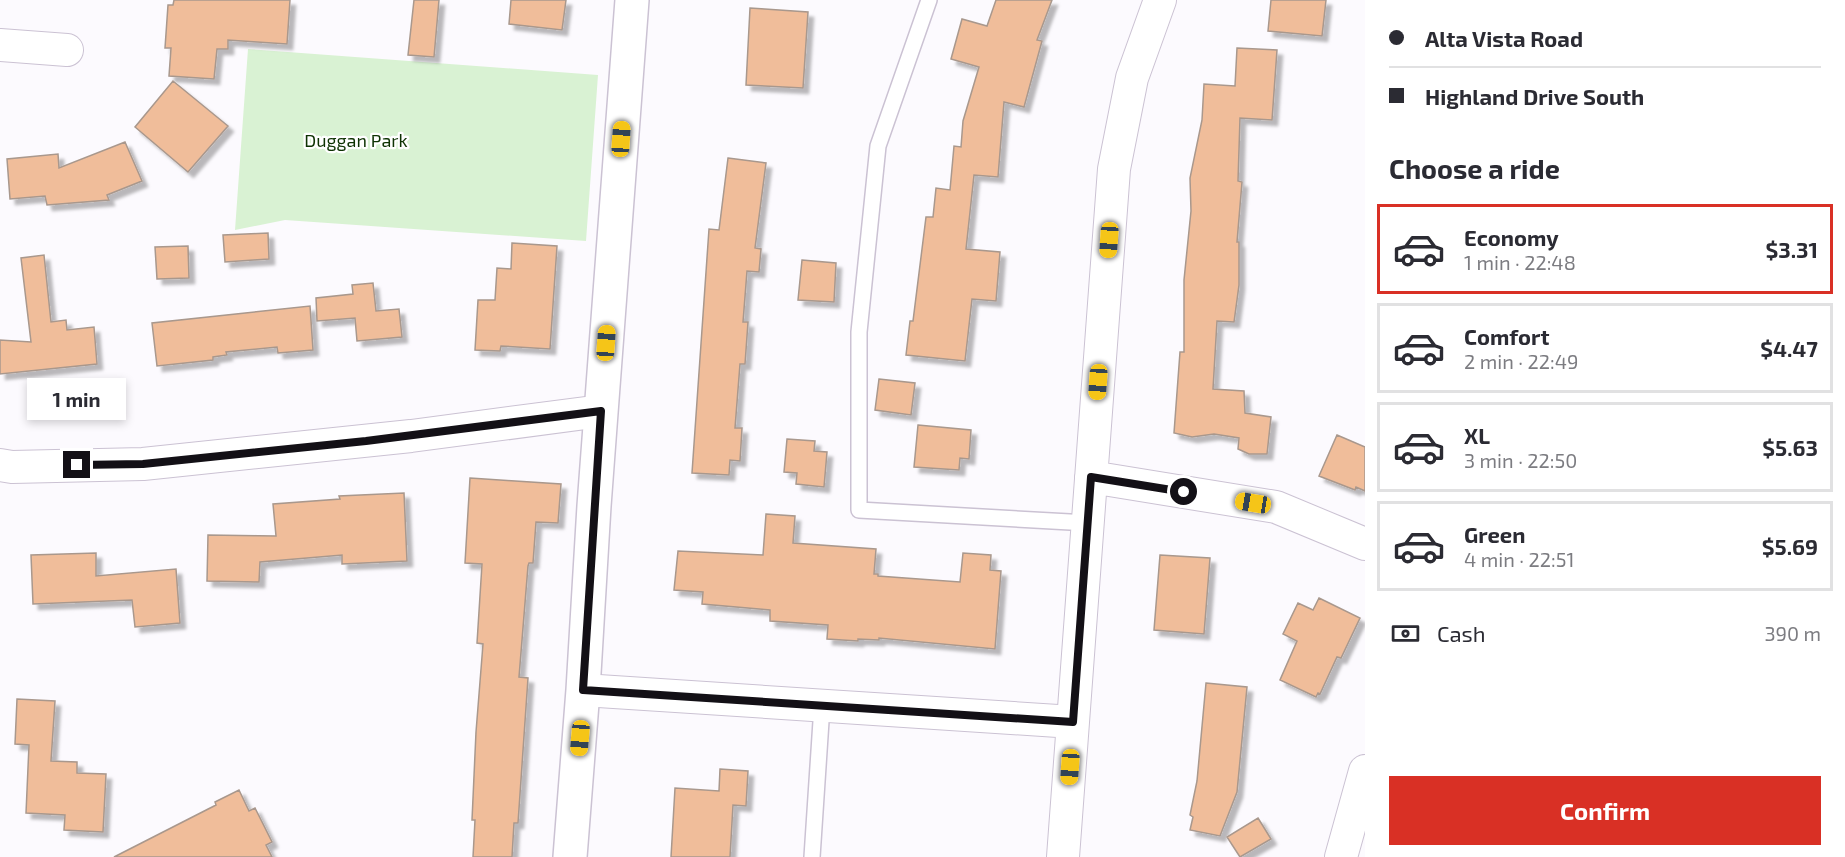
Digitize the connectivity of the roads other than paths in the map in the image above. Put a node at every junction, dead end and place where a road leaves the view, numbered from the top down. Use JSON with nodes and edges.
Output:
{"nodes":[{"id":1,"x":632,"y":0,"type":"edge"},
{"id":2,"x":929,"y":0,"type":"edge"},
{"id":3,"x":1160,"y":0,"type":"edge"},
{"id":4,"x":0,"y":45,"type":"edge"},
{"id":5,"x":67,"y":50,"type":"dead end"},
{"id":6,"x":601,"y":411,"type":"junction"},
{"id":7,"x":4,"y":470,"type":"edge"},
{"id":8,"x":1091,"y":477,"type":"junction"},
{"id":9,"x":1088,"y":523,"type":"junction"},
{"id":10,"x":1365,"y":544,"type":"edge"},
{"id":11,"x":583,"y":690,"type":"junction"},
{"id":12,"x":822,"y":706,"type":"junction"},
{"id":13,"x":1073,"y":722,"type":"junction"},
{"id":14,"x":1365,"y":771,"type":"edge"},
{"id":15,"x":570,"y":857,"type":"edge"},
{"id":16,"x":812,"y":857,"type":"edge"},
{"id":17,"x":1063,"y":857,"type":"edge"},
{"id":18,"x":1341,"y":857,"type":"edge"}],
"edges":[{"from":1,"to":6,"type":"street"},
{"from":2,"to":9,"type":"lane"},
{"from":3,"to":8,"type":"street"},
{"from":4,"to":5,"type":"street"},
{"from":6,"to":7,"type":"street"},
{"from":6,"to":11,"type":"street"},
{"from":8,"to":9,"type":"street"},
{"from":8,"to":10,"type":"street"},
{"from":9,"to":13,"type":"street"},
{"from":11,"to":12,"type":"street"},
{"from":11,"to":15,"type":"street"},
{"from":12,"to":13,"type":"street"},
{"from":12,"to":16,"type":"lane"},
{"from":13,"to":17,"type":"street"},
{"from":14,"to":18,"type":"street"}]}
